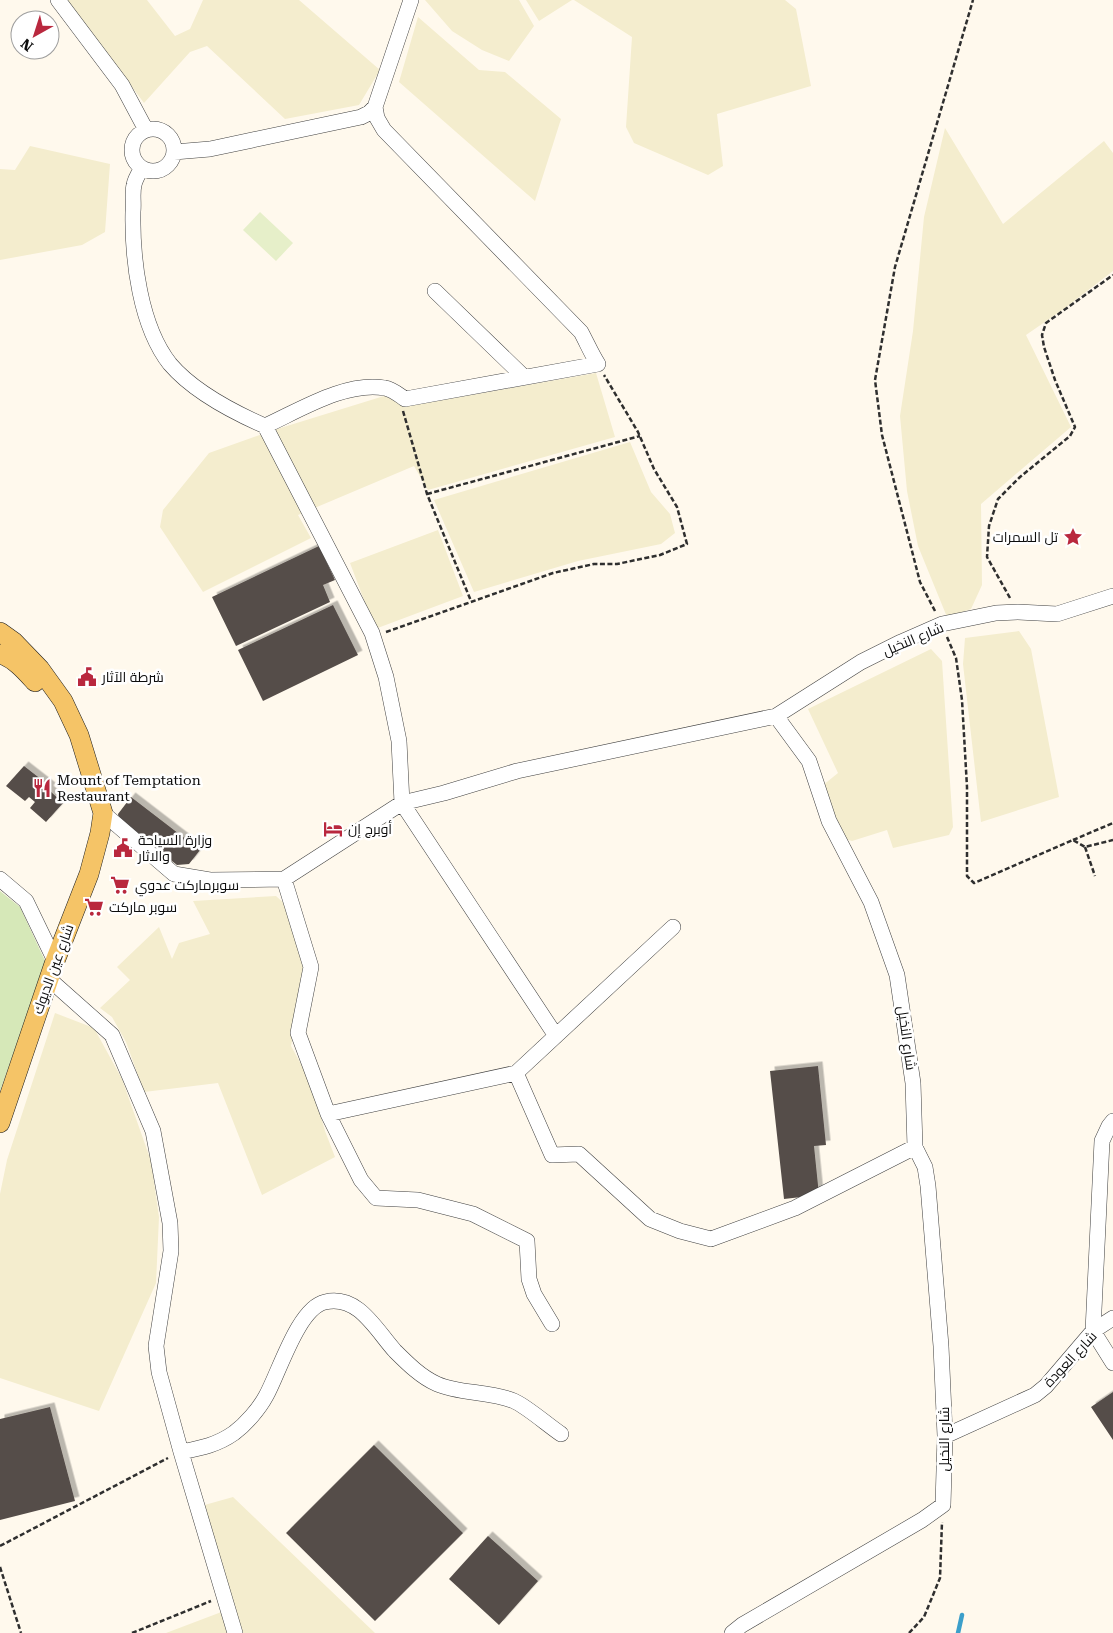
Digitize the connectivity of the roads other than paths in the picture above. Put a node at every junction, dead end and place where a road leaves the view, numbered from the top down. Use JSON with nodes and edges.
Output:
{"nodes":[{"id":1,"x":58,"y":0,"type":"edge"},
{"id":2,"x":411,"y":0,"type":"edge"},
{"id":3,"x":375,"y":108,"type":"junction"},
{"id":4,"x":146,"y":130,"type":"junction"},
{"id":5,"x":174,"y":152,"type":"junction"},
{"id":6,"x":142,"y":168,"type":"junction"},
{"id":7,"x":435,"y":291,"type":"dead end"},
{"id":8,"x":524,"y":377,"type":"junction"},
{"id":9,"x":265,"y":426,"type":"junction"},
{"id":10,"x":1113,"y":596,"type":"edge"},
{"id":11,"x":0,"y":632,"type":"edge"},
{"id":12,"x":0,"y":654,"type":"edge"},
{"id":13,"x":776,"y":716,"type":"junction"},
{"id":14,"x":79,"y":735,"type":"junction"},
{"id":15,"x":402,"y":803,"type":"junction"},
{"id":16,"x":102,"y":813,"type":"junction"},
{"id":17,"x":284,"y":879,"type":"junction"},
{"id":18,"x":0,"y":880,"type":"edge"},
{"id":19,"x":673,"y":927,"type":"dead end"},
{"id":20,"x":52,"y":970,"type":"junction"},
{"id":21,"x":556,"y":1036,"type":"junction"},
{"id":22,"x":516,"y":1073,"type":"junction"},
{"id":23,"x":328,"y":1114,"type":"junction"},
{"id":24,"x":1113,"y":1121,"type":"edge"},
{"id":25,"x":0,"y":1123,"type":"edge"},
{"id":26,"x":915,"y":1147,"type":"junction"},
{"id":27,"x":1113,"y":1318,"type":"edge"},
{"id":28,"x":552,"y":1324,"type":"dead end"},
{"id":29,"x":1093,"y":1332,"type":"junction"},
{"id":30,"x":1113,"y":1363,"type":"edge"},
{"id":31,"x":560,"y":1434,"type":"dead end"},
{"id":32,"x":945,"y":1436,"type":"junction"},
{"id":33,"x":181,"y":1452,"type":"junction"},
{"id":34,"x":235,"y":1633,"type":"edge"},
{"id":35,"x":732,"y":1633,"type":"edge"}],
"edges":[{"from":1,"to":4,"type":"street"},
{"from":2,"to":3,"type":"street"},
{"from":3,"to":5,"type":"street"},
{"from":3,"to":8,"type":"street"},
{"from":4,"to":5,"type":"street"},
{"from":4,"to":6,"type":"street"},
{"from":5,"to":6,"type":"street"},
{"from":6,"to":9,"type":"street"},
{"from":7,"to":8,"type":"street"},
{"from":8,"to":9,"type":"street"},
{"from":9,"to":15,"type":"street"},
{"from":10,"to":13,"type":"street","name":"شارع النخيل"},
{"from":11,"to":14,"type":"main road"},
{"from":12,"to":14,"type":"main road"},
{"from":13,"to":15,"type":"street"},
{"from":13,"to":26,"type":"street","name":"شارع النخيل"},
{"from":14,"to":16,"type":"main road"},
{"from":15,"to":17,"type":"street"},
{"from":15,"to":21,"type":"street"},
{"from":16,"to":17,"type":"street"},
{"from":16,"to":20,"type":"main road","name":"شارع عين الديوك"},
{"from":17,"to":23,"type":"street"},
{"from":18,"to":20,"type":"street"},
{"from":19,"to":21,"type":"street"},
{"from":20,"to":25,"type":"main road","name":"شارع عين الديوك"},
{"from":20,"to":33,"type":"street"},
{"from":21,"to":22,"type":"street"},
{"from":22,"to":23,"type":"street"},
{"from":22,"to":26,"type":"street"},
{"from":23,"to":28,"type":"street"},
{"from":24,"to":29,"type":"street"},
{"from":26,"to":32,"type":"street","name":"شارع النخيل"},
{"from":27,"to":29,"type":"street","name":"شارع العودة"},
{"from":29,"to":30,"type":"street"},
{"from":29,"to":32,"type":"street","name":"شارع العودة"},
{"from":31,"to":33,"type":"street"},
{"from":32,"to":35,"type":"street","name":"شارع النخيل"},
{"from":33,"to":34,"type":"street"}]}
